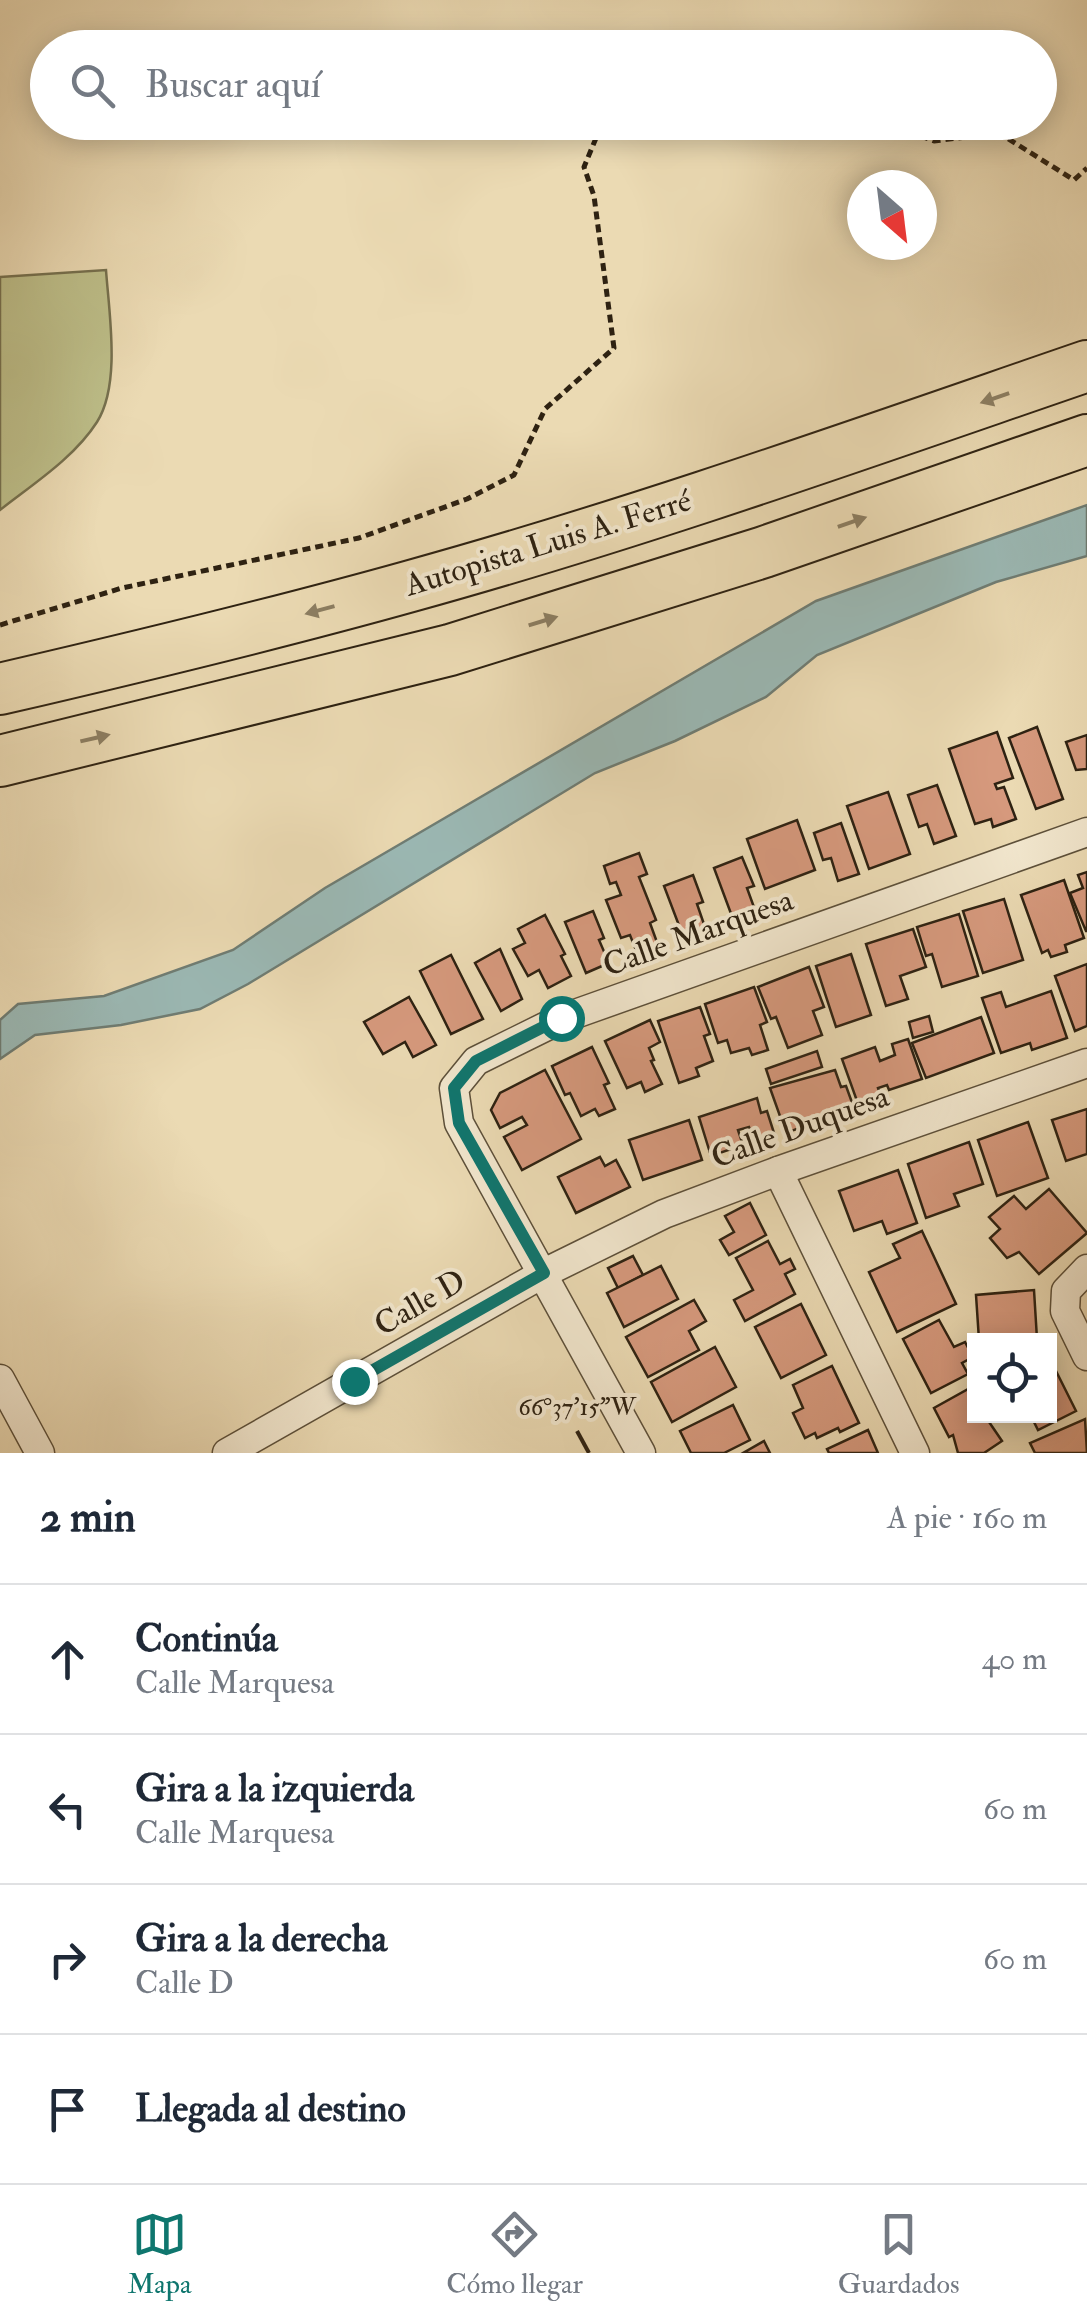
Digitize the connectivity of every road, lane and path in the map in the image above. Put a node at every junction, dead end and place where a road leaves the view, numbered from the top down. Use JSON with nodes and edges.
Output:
{"nodes":[{"id":1,"x":595,"y":140,"type":"edge"},
{"id":2,"x":1010,"y":140,"type":"edge"},
{"id":3,"x":1087,"y":168,"type":"edge"},
{"id":4,"x":1087,"y":366,"type":"edge"},
{"id":5,"x":1087,"y":440,"type":"edge"},
{"id":6,"x":0,"y":625,"type":"edge"},
{"id":7,"x":0,"y":689,"type":"edge"},
{"id":8,"x":0,"y":761,"type":"edge"},
{"id":9,"x":1087,"y":832,"type":"edge"},
{"id":10,"x":1087,"y":1063,"type":"edge"},
{"id":11,"x":778,"y":1171,"type":"junction"},
{"id":12,"x":1087,"y":1269,"type":"edge"},
{"id":13,"x":544,"y":1273,"type":"junction"},
{"id":14,"x":1087,"y":1356,"type":"edge"},
{"id":15,"x":0,"y":1380,"type":"edge"},
{"id":16,"x":40,"y":1453,"type":"edge"},
{"id":17,"x":227,"y":1453,"type":"edge"},
{"id":18,"x":641,"y":1453,"type":"edge"},
{"id":19,"x":915,"y":1453,"type":"edge"}],
"edges":[{"from":1,"to":6,"type":"path"},
{"from":2,"to":3,"type":"path"},
{"from":4,"to":7,"type":"highway","name":"Autopista Luis A. Ferré","one_way":true},
{"from":8,"to":5,"type":"highway","one_way":true},
{"from":9,"to":13,"type":"street","name":"Calle Marquesa"},
{"from":10,"to":11,"type":"street","name":"Calle Duquesa"},
{"from":11,"to":13,"type":"street","name":"Calle Duquesa"},
{"from":11,"to":19,"type":"street"},
{"from":12,"to":14,"type":"street"},
{"from":13,"to":17,"type":"street","name":"Calle D"},
{"from":13,"to":18,"type":"street","name":"Calle Marquesa"},
{"from":15,"to":16,"type":"street"}]}
